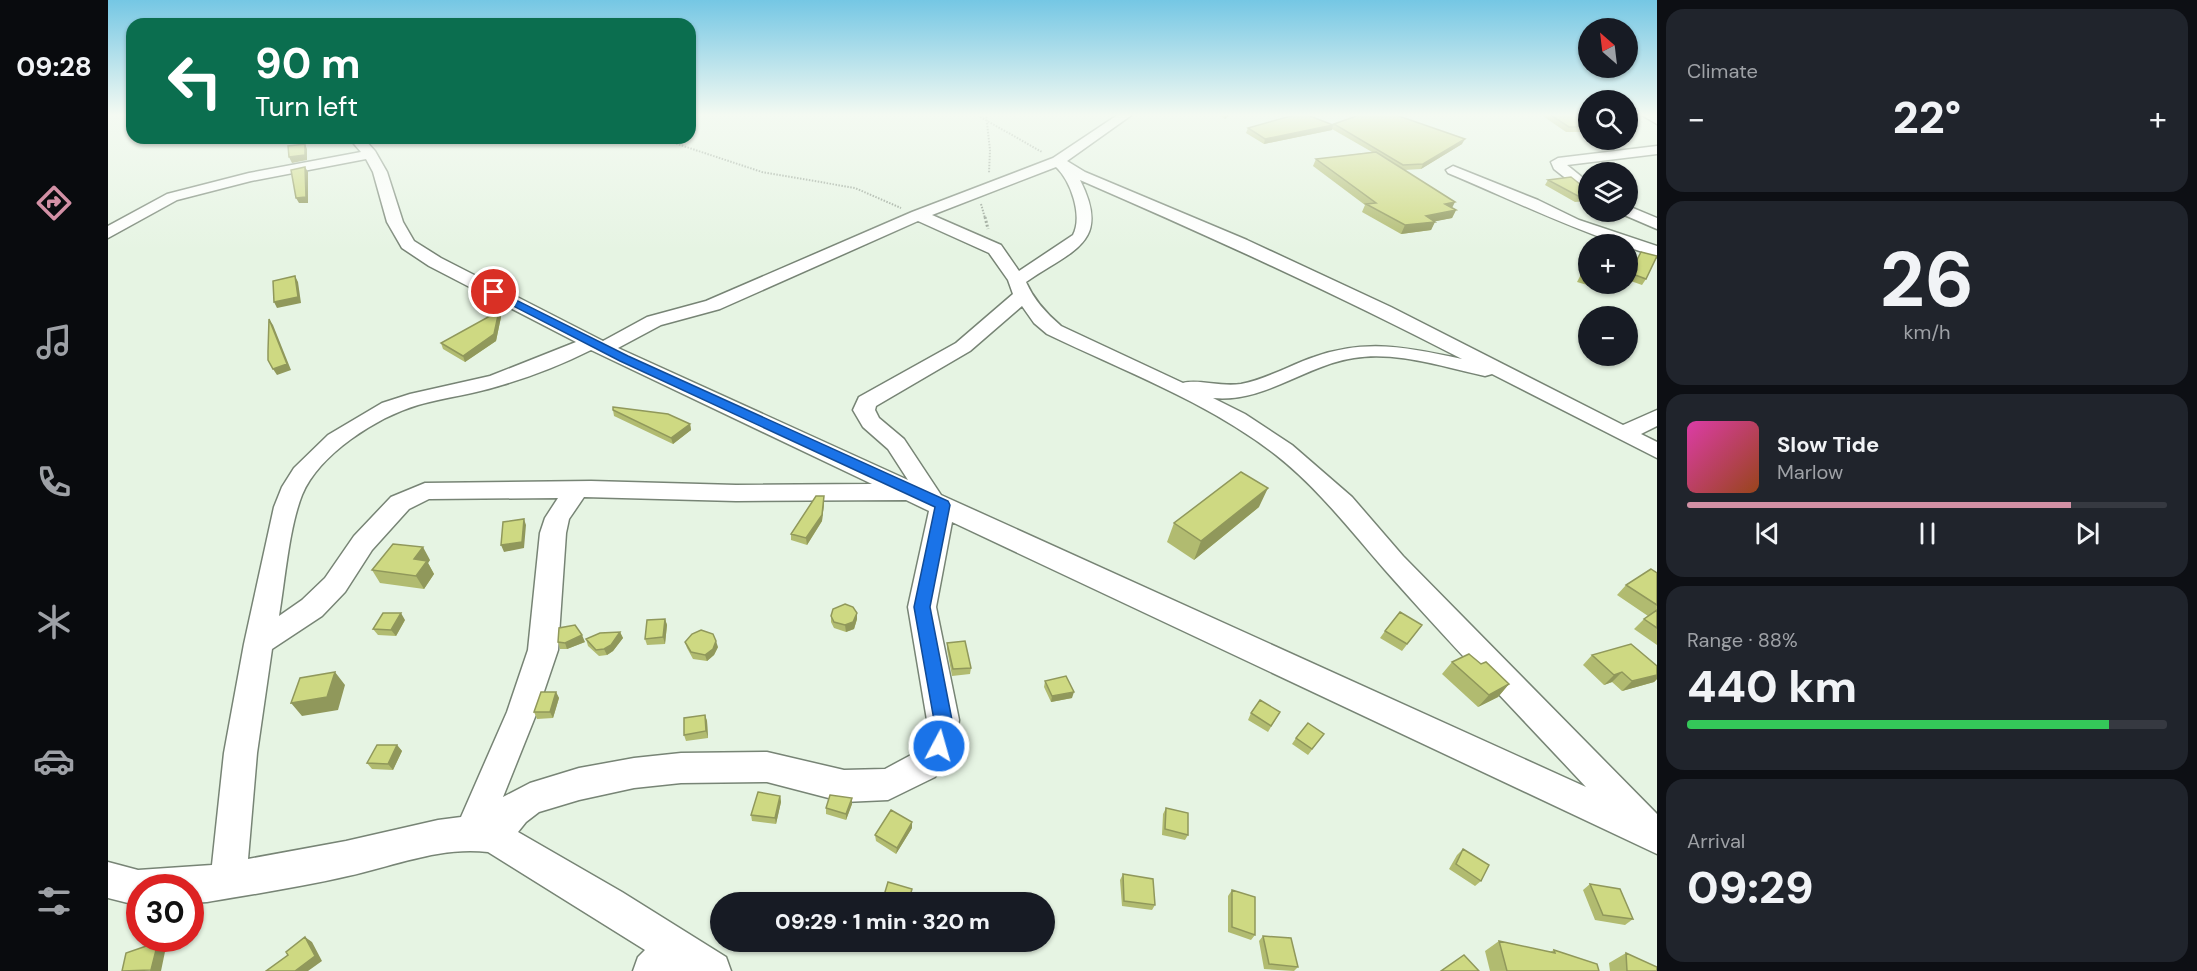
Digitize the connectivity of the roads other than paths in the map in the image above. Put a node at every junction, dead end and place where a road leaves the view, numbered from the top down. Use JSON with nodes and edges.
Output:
{"nodes":[{"id":1,"x":314,"y":159,"type":"edge"},
{"id":2,"x":372,"y":159,"type":"edge"},
{"id":3,"x":1067,"y":159,"type":"edge"},
{"id":4,"x":1580,"y":159,"type":"edge"},
{"id":5,"x":1061,"y":164,"type":"junction"},
{"id":6,"x":1453,"y":170,"type":"dead end"},
{"id":7,"x":1578,"y":181,"type":"edge"},
{"id":8,"x":1638,"y":215,"type":"edge"},
{"id":9,"x":918,"y":216,"type":"junction"},
{"id":10,"x":1657,"y":224,"type":"edge"},
{"id":11,"x":108,"y":233,"type":"edge"},
{"id":12,"x":1657,"y":252,"type":"edge"},
{"id":13,"x":1020,"y":288,"type":"junction"},
{"id":14,"x":598,"y":345,"type":"junction"},
{"id":15,"x":1139,"y":370,"type":"junction"},
{"id":16,"x":1509,"y":374,"type":"junction"},
{"id":17,"x":1657,"y":417,"type":"edge"},
{"id":18,"x":1624,"y":433,"type":"junction"},
{"id":19,"x":1657,"y":451,"type":"edge"},
{"id":20,"x":577,"y":489,"type":"junction"},
{"id":21,"x":930,"y":499,"type":"junction"},
{"id":22,"x":258,"y":644,"type":"junction"},
{"id":23,"x":483,"y":834,"type":"junction"},
{"id":24,"x":1656,"y":836,"type":"edge"},
{"id":25,"x":108,"y":880,"type":"edge"},
{"id":26,"x":228,"y":880,"type":"junction"},
{"id":27,"x":663,"y":958,"type":"edge"},
{"id":28,"x":712,"y":971,"type":"edge"}],
"edges":[{"from":1,"to":11,"type":"street"},
{"from":2,"to":14,"type":"street"},
{"from":3,"to":5,"type":"street"},
{"from":4,"to":7,"type":"street"},
{"from":5,"to":9,"type":"street"},
{"from":5,"to":13,"type":"street"},
{"from":5,"to":16,"type":"street"},
{"from":6,"to":12,"type":"street"},
{"from":8,"to":10,"type":"street"},
{"from":9,"to":13,"type":"street"},
{"from":9,"to":14,"type":"street"},
{"from":13,"to":15,"type":"street"},
{"from":13,"to":21,"type":"street"},
{"from":14,"to":21,"type":"street"},
{"from":14,"to":22,"type":"street"},
{"from":15,"to":16,"type":"street"},
{"from":15,"to":24,"type":"street"},
{"from":16,"to":18,"type":"street"},
{"from":17,"to":18,"type":"street"},
{"from":18,"to":19,"type":"street"},
{"from":20,"to":21,"type":"street"},
{"from":20,"to":22,"type":"street"},
{"from":20,"to":23,"type":"street"},
{"from":21,"to":23,"type":"street"},
{"from":21,"to":24,"type":"street"},
{"from":22,"to":26,"type":"street"},
{"from":23,"to":26,"type":"street"},
{"from":23,"to":27,"type":"street"},
{"from":25,"to":26,"type":"street"},
{"from":27,"to":28,"type":"street"}]}
